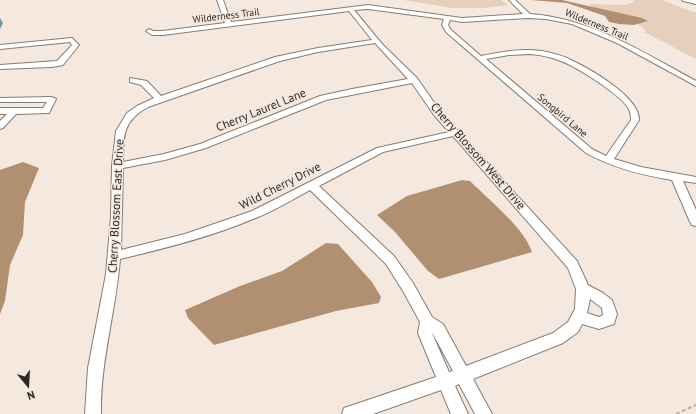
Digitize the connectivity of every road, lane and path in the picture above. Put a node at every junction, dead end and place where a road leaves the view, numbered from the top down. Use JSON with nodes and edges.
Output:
{"nodes":[{"id":1,"x":220,"y":0,"type":"edge"},
{"id":2,"x":366,"y":0,"type":"edge"},
{"id":3,"x":512,"y":0,"type":"edge"},
{"id":4,"x":685,"y":0,"type":"edge"},
{"id":5,"x":696,"y":2,"type":"edge"},
{"id":6,"x":368,"y":7,"type":"junction"},
{"id":7,"x":350,"y":9,"type":"junction"},
{"id":8,"x":528,"y":16,"type":"junction"},
{"id":9,"x":447,"y":19,"type":"junction"},
{"id":10,"x":229,"y":25,"type":"junction"},
{"id":11,"x":149,"y":31,"type":"dead end"},
{"id":12,"x":378,"y":41,"type":"junction"},
{"id":13,"x":0,"y":47,"type":"edge"},
{"id":14,"x":480,"y":58,"type":"junction"},
{"id":15,"x":0,"y":67,"type":"edge"},
{"id":16,"x":133,"y":80,"type":"dead end"},
{"id":17,"x":414,"y":80,"type":"junction"},
{"id":18,"x":696,"y":84,"type":"edge"},
{"id":19,"x":160,"y":99,"type":"junction"},
{"id":20,"x":0,"y":100,"type":"edge"},
{"id":21,"x":0,"y":111,"type":"edge"},
{"id":22,"x":14,"y":111,"type":"junction"},
{"id":23,"x":0,"y":126,"type":"edge"},
{"id":24,"x":455,"y":133,"type":"junction"},
{"id":25,"x":608,"y":161,"type":"junction"},
{"id":26,"x":117,"y":166,"type":"junction"},
{"id":27,"x":676,"y":177,"type":"junction"},
{"id":28,"x":696,"y":180,"type":"edge"},
{"id":29,"x":311,"y":185,"type":"junction"},
{"id":30,"x":696,"y":222,"type":"edge"},
{"id":31,"x":114,"y":256,"type":"junction"},
{"id":32,"x":583,"y":289,"type":"junction"},
{"id":33,"x":579,"y":317,"type":"junction"},
{"id":34,"x":454,"y":377,"type":"junction"},
{"id":35,"x":696,"y":405,"type":"edge"},
{"id":36,"x":94,"y":414,"type":"edge"},
{"id":37,"x":350,"y":414,"type":"edge"},
{"id":38,"x":460,"y":414,"type":"edge"},
{"id":39,"x":484,"y":414,"type":"edge"},
{"id":40,"x":676,"y":414,"type":"edge"}],
"edges":[{"from":1,"to":10,"type":"street"},
{"from":2,"to":6,"type":"street"},
{"from":3,"to":8,"type":"street"},
{"from":4,"to":5,"type":"street"},
{"from":6,"to":7,"type":"street","name":"Wilderness Trail"},
{"from":6,"to":9,"type":"street","name":"Wilderness Trail"},
{"from":7,"to":10,"type":"street","name":"Wilderness Trail"},
{"from":7,"to":12,"type":"street","name":"Cherry Blossom West Drive"},
{"from":8,"to":9,"type":"street","name":"Wilderness Trail"},
{"from":8,"to":18,"type":"street","name":"Wilderness Trail"},
{"from":9,"to":14,"type":"street","name":"Songbird Lane"},
{"from":10,"to":11,"type":"street","name":"Wilderness Trail"},
{"from":12,"to":17,"type":"street","name":"Cherry Blossom West Drive"},
{"from":12,"to":19,"type":"street","name":"Cherry Blossom East Drive"},
{"from":13,"to":15,"type":"street"},
{"from":14,"to":25,"type":"street","name":"Songbird Lane"},
{"from":14,"to":25,"type":"street"},
{"from":16,"to":19,"type":"street"},
{"from":17,"to":24,"type":"street","name":"Cherry Blossom West Drive"},
{"from":17,"to":26,"type":"street","name":"Cherry Laurel Lane"},
{"from":19,"to":26,"type":"street","name":"Cherry Blossom East Drive"},
{"from":20,"to":22,"type":"street"},
{"from":21,"to":22,"type":"street"},
{"from":22,"to":23,"type":"street"},
{"from":24,"to":29,"type":"street","name":"Wild Cherry Drive"},
{"from":24,"to":32,"type":"street","name":"Cherry Blossom West Drive"},
{"from":25,"to":27,"type":"street","name":"Songbird Lane"},
{"from":26,"to":31,"type":"street","name":"Cherry Blossom East Drive"},
{"from":27,"to":28,"type":"street","name":"Songbird Lane"},
{"from":27,"to":30,"type":"street"},
{"from":29,"to":31,"type":"street","name":"Wild Cherry Drive"},
{"from":29,"to":34,"type":"street"},
{"from":31,"to":36,"type":"street","name":"Cherry Blossom East Drive"},
{"from":32,"to":33,"type":"street","name":"Cherry Blossom West Drive"},
{"from":32,"to":33,"type":"street"},
{"from":33,"to":34,"type":"street","name":"Cherry Blossom West Drive"},
{"from":34,"to":37,"type":"street"},
{"from":34,"to":38,"type":"street"},
{"from":34,"to":39,"type":"street"},
{"from":35,"to":40,"type":"path"}]}
